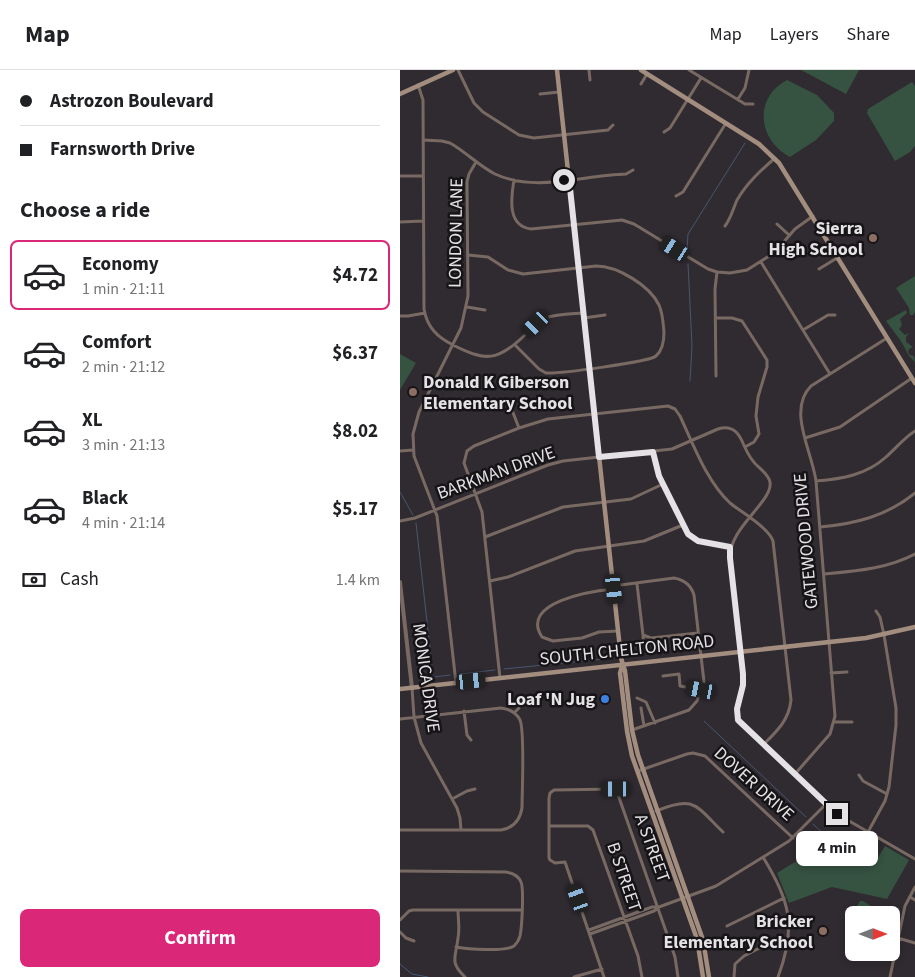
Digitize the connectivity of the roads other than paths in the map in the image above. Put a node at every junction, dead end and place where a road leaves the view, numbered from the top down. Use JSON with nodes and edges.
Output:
{"nodes":[{"id":1,"x":453,"y":70,"type":"edge"},
{"id":2,"x":458,"y":70,"type":"edge"},
{"id":3,"x":557,"y":70,"type":"edge"},
{"id":4,"x":589,"y":70,"type":"edge"},
{"id":5,"x":641,"y":70,"type":"edge"},
{"id":6,"x":689,"y":70,"type":"edge"},
{"id":7,"x":748,"y":70,"type":"edge"},
{"id":8,"x":647,"y":74,"type":"junction"},
{"id":9,"x":701,"y":78,"type":"junction"},
{"id":10,"x":590,"y":80,"type":"dead end"},
{"id":11,"x":640,"y":84,"type":"dead end"},
{"id":12,"x":418,"y":86,"type":"junction"},
{"id":13,"x":559,"y":92,"type":"junction"},
{"id":14,"x":400,"y":94,"type":"edge"},
{"id":15,"x":540,"y":94,"type":"dead end"},
{"id":16,"x":688,"y":99,"type":"junction"},
{"id":17,"x":738,"y":99,"type":"junction"},
{"id":18,"x":753,"y":104,"type":"dead end"},
{"id":19,"x":498,"y":115,"type":"dead end"},
{"id":20,"x":494,"y":120,"type":"junction"},
{"id":21,"x":726,"y":122,"type":"junction"},
{"id":22,"x":614,"y":125,"type":"dead end"},
{"id":23,"x":664,"y":132,"type":"dead end"},
{"id":24,"x":564,"y":135,"type":"junction"},
{"id":25,"x":423,"y":140,"type":"junction"},
{"id":26,"x":775,"y":158,"type":"junction"},
{"id":27,"x":476,"y":162,"type":"junction"},
{"id":28,"x":633,"y":170,"type":"dead end"},
{"id":29,"x":400,"y":176,"type":"edge"},
{"id":30,"x":423,"y":176,"type":"junction"},
{"id":31,"x":569,"y":179,"type":"junction"},
{"id":32,"x":514,"y":180,"type":"junction"},
{"id":33,"x":676,"y":196,"type":"dead end"},
{"id":34,"x":813,"y":216,"type":"junction"},
{"id":35,"x":423,"y":221,"type":"junction"},
{"id":36,"x":400,"y":222,"type":"edge"},
{"id":37,"x":574,"y":224,"type":"junction"},
{"id":38,"x":777,"y":224,"type":"dead end"},
{"id":39,"x":725,"y":226,"type":"dead end"},
{"id":40,"x":789,"y":235,"type":"junction"},
{"id":41,"x":468,"y":255,"type":"junction"},
{"id":42,"x":838,"y":258,"type":"junction"},
{"id":43,"x":761,"y":262,"type":"junction"},
{"id":44,"x":578,"y":268,"type":"junction"},
{"id":45,"x":819,"y":270,"type":"dead end"},
{"id":46,"x":717,"y":272,"type":"junction"},
{"id":47,"x":467,"y":307,"type":"junction"},
{"id":48,"x":486,"y":310,"type":"dead end"},
{"id":49,"x":425,"y":314,"type":"junction"},
{"id":50,"x":584,"y":315,"type":"junction"},
{"id":51,"x":605,"y":315,"type":"dead end"},
{"id":52,"x":835,"y":315,"type":"dead end"},
{"id":53,"x":400,"y":316,"type":"edge"},
{"id":54,"x":716,"y":318,"type":"junction"},
{"id":55,"x":803,"y":330,"type":"junction"},
{"id":56,"x":888,"y":338,"type":"junction"},
{"id":57,"x":453,"y":345,"type":"junction"},
{"id":58,"x":515,"y":345,"type":"junction"},
{"id":59,"x":589,"y":368,"type":"junction"},
{"id":60,"x":830,"y":374,"type":"junction"},
{"id":61,"x":716,"y":376,"type":"dead end"},
{"id":62,"x":912,"y":378,"type":"junction"},
{"id":63,"x":915,"y":383,"type":"edge"},
{"id":64,"x":424,"y":401,"type":"junction"},
{"id":65,"x":461,"y":401,"type":"dead end"},
{"id":66,"x":512,"y":410,"type":"dead end"},
{"id":67,"x":594,"y":413,"type":"junction"},
{"id":68,"x":519,"y":428,"type":"junction"},
{"id":69,"x":915,"y":431,"type":"edge"},
{"id":70,"x":805,"y":438,"type":"junction"},
{"id":71,"x":692,"y":440,"type":"junction"},
{"id":72,"x":745,"y":448,"type":"junction"},
{"id":73,"x":413,"y":450,"type":"junction"},
{"id":74,"x":400,"y":451,"type":"edge"},
{"id":75,"x":653,"y":452,"type":"junction"},
{"id":76,"x":599,"y":457,"type":"junction"},
{"id":77,"x":816,"y":481,"type":"junction"},
{"id":78,"x":663,"y":484,"type":"junction"},
{"id":79,"x":476,"y":493,"type":"junction"},
{"id":80,"x":915,"y":493,"type":"edge"},
{"id":81,"x":604,"y":502,"type":"junction"},
{"id":82,"x":435,"y":510,"type":"junction"},
{"id":83,"x":749,"y":517,"type":"junction"},
{"id":84,"x":400,"y":521,"type":"edge"},
{"id":85,"x":683,"y":525,"type":"junction"},
{"id":86,"x":820,"y":527,"type":"junction"},
{"id":87,"x":485,"y":537,"type":"junction"},
{"id":88,"x":609,"y":547,"type":"junction"},
{"id":89,"x":730,"y":547,"type":"junction"},
{"id":90,"x":915,"y":554,"type":"edge"},
{"id":91,"x":824,"y":574,"type":"junction"},
{"id":92,"x":490,"y":581,"type":"junction"},
{"id":93,"x":400,"y":582,"type":"edge"},
{"id":94,"x":637,"y":584,"type":"junction"},
{"id":95,"x":613,"y":588,"type":"junction"},
{"id":96,"x":876,"y":611,"type":"dead end"},
{"id":97,"x":915,"y":627,"type":"edge"},
{"id":98,"x":618,"y":631,"type":"junction"},
{"id":99,"x":698,"y":633,"type":"junction"},
{"id":100,"x":643,"y":635,"type":"junction"},
{"id":101,"x":884,"y":635,"type":"junction"},
{"id":102,"x":829,"y":642,"type":"junction"},
{"id":103,"x":785,"y":647,"type":"junction"},
{"id":104,"x":644,"y":649,"type":"dead end"},
{"id":105,"x":740,"y":652,"type":"junction"},
{"id":106,"x":701,"y":655,"type":"junction"},
{"id":107,"x":622,"y":664,"type":"junction"},
{"id":108,"x":847,"y":672,"type":"dead end"},
{"id":109,"x":831,"y":673,"type":"junction"},
{"id":110,"x":663,"y":676,"type":"dead end"},
{"id":111,"x":500,"y":678,"type":"junction"},
{"id":112,"x":456,"y":683,"type":"junction"},
{"id":113,"x":412,"y":688,"type":"junction"},
{"id":114,"x":400,"y":689,"type":"edge"},
{"id":115,"x":701,"y":690,"type":"junction"},
{"id":116,"x":636,"y":698,"type":"dead end"},
{"id":117,"x":519,"y":708,"type":"dead end"},
{"id":118,"x":641,"y":708,"type":"dead end"},
{"id":119,"x":464,"y":711,"type":"junction"},
{"id":120,"x":514,"y":713,"type":"junction"},
{"id":121,"x":414,"y":716,"type":"junction"},
{"id":122,"x":400,"y":719,"type":"edge"},
{"id":123,"x":834,"y":722,"type":"junction"},
{"id":124,"x":852,"y":722,"type":"dead end"},
{"id":125,"x":655,"y":723,"type":"junction"},
{"id":126,"x":644,"y":726,"type":"junction"},
{"id":127,"x":632,"y":730,"type":"junction"},
{"id":128,"x":471,"y":740,"type":"dead end"},
{"id":129,"x":764,"y":744,"type":"junction"},
{"id":130,"x":640,"y":770,"type":"junction"},
{"id":131,"x":795,"y":774,"type":"junction"},
{"id":132,"x":859,"y":775,"type":"dead end"},
{"id":133,"x":475,"y":789,"type":"dead end"},
{"id":134,"x":887,"y":794,"type":"junction"},
{"id":135,"x":452,"y":799,"type":"junction"},
{"id":136,"x":826,"y":804,"type":"junction"},
{"id":137,"x":657,"y":810,"type":"junction"},
{"id":138,"x":652,"y":812,"type":"junction"},
{"id":139,"x":515,"y":824,"type":"junction"},
{"id":140,"x":549,"y":826,"type":"junction"},
{"id":141,"x":519,"y":828,"type":"dead end"},
{"id":142,"x":400,"y":830,"type":"edge"},
{"id":143,"x":461,"y":830,"type":"junction"},
{"id":144,"x":723,"y":832,"type":"dead end"},
{"id":145,"x":868,"y":832,"type":"junction"},
{"id":146,"x":793,"y":838,"type":"junction"},
{"id":147,"x":763,"y":857,"type":"junction"},
{"id":148,"x":915,"y":859,"type":"edge"},
{"id":149,"x":400,"y":872,"type":"edge"},
{"id":150,"x":521,"y":873,"type":"dead end"},
{"id":151,"x":518,"y":877,"type":"junction"},
{"id":152,"x":915,"y":887,"type":"edge"},
{"id":153,"x":910,"y":897,"type":"junction"},
{"id":154,"x":686,"y":898,"type":"junction"},
{"id":155,"x":784,"y":898,"type":"junction"},
{"id":156,"x":915,"y":900,"type":"edge"},
{"id":157,"x":659,"y":907,"type":"junction"},
{"id":158,"x":458,"y":910,"type":"junction"},
{"id":159,"x":521,"y":910,"type":"junction"},
{"id":160,"x":400,"y":920,"type":"edge"},
{"id":161,"x":624,"y":920,"type":"junction"},
{"id":162,"x":727,"y":926,"type":"dead end"},
{"id":163,"x":900,"y":929,"type":"edge"},
{"id":164,"x":400,"y":932,"type":"edge"},
{"id":165,"x":589,"y":932,"type":"junction"},
{"id":166,"x":900,"y":939,"type":"edge"},
{"id":167,"x":789,"y":940,"type":"junction"},
{"id":168,"x":414,"y":941,"type":"dead end"},
{"id":169,"x":915,"y":943,"type":"edge"},
{"id":170,"x":456,"y":947,"type":"junction"},
{"id":171,"x":893,"y":961,"type":"edge"},
{"id":172,"x":602,"y":969,"type":"junction"},
{"id":173,"x":465,"y":977,"type":"edge"},
{"id":174,"x":574,"y":977,"type":"edge"},
{"id":175,"x":604,"y":977,"type":"edge"},
{"id":176,"x":642,"y":977,"type":"edge"},
{"id":177,"x":678,"y":977,"type":"edge"},
{"id":178,"x":703,"y":977,"type":"edge"},
{"id":179,"x":709,"y":977,"type":"edge"},
{"id":180,"x":734,"y":977,"type":"edge"},
{"id":181,"x":778,"y":977,"type":"edge"},
{"id":182,"x":890,"y":977,"type":"edge"},
{"id":183,"x":896,"y":977,"type":"edge"}],
"edges":[{"from":1,"to":12,"type":"main road"},
{"from":2,"to":20,"type":"street"},
{"from":3,"to":13,"type":"main road"},
{"from":4,"to":10,"type":"street"},
{"from":5,"to":8,"type":"main road"},
{"from":6,"to":9,"type":"street"},
{"from":7,"to":17,"type":"street"},
{"from":8,"to":11,"type":"street"},
{"from":8,"to":16,"type":"main road"},
{"from":9,"to":16,"type":"street"},
{"from":9,"to":17,"type":"street"},
{"from":12,"to":14,"type":"main road"},
{"from":12,"to":25,"type":"street"},
{"from":13,"to":15,"type":"street"},
{"from":13,"to":24,"type":"main road"},
{"from":16,"to":21,"type":"main road"},
{"from":16,"to":23,"type":"street"},
{"from":17,"to":18,"type":"street"},
{"from":19,"to":20,"type":"street"},
{"from":20,"to":24,"type":"street"},
{"from":21,"to":26,"type":"main road"},
{"from":21,"to":33,"type":"street"},
{"from":22,"to":24,"type":"street"},
{"from":24,"to":31,"type":"main road"},
{"from":25,"to":27,"type":"street"},
{"from":25,"to":30,"type":"street"},
{"from":26,"to":34,"type":"main road"},
{"from":26,"to":39,"type":"street"},
{"from":27,"to":32,"type":"street"},
{"from":27,"to":41,"type":"street","name":"LONDON LANE"},
{"from":28,"to":31,"type":"street"},
{"from":29,"to":30,"type":"street"},
{"from":30,"to":35,"type":"street"},
{"from":31,"to":32,"type":"street"},
{"from":31,"to":37,"type":"main road"},
{"from":32,"to":37,"type":"street"},
{"from":34,"to":40,"type":"street"},
{"from":34,"to":42,"type":"main road"},
{"from":35,"to":36,"type":"street"},
{"from":35,"to":49,"type":"street"},
{"from":37,"to":44,"type":"main road"},
{"from":37,"to":46,"type":"street"},
{"from":38,"to":40,"type":"street"},
{"from":40,"to":43,"type":"street"},
{"from":41,"to":44,"type":"street"},
{"from":41,"to":47,"type":"street","name":"LONDON LANE"},
{"from":42,"to":45,"type":"street"},
{"from":42,"to":56,"type":"main road"},
{"from":43,"to":46,"type":"street"},
{"from":43,"to":55,"type":"street"},
{"from":44,"to":50,"type":"main road"},
{"from":44,"to":59,"type":"street"},
{"from":46,"to":54,"type":"street"},
{"from":47,"to":48,"type":"street","name":"LONDON LANE"},
{"from":47,"to":57,"type":"street","name":"LONDON LANE"},
{"from":49,"to":53,"type":"street"},
{"from":49,"to":57,"type":"street"},
{"from":50,"to":51,"type":"street"},
{"from":50,"to":58,"type":"street"},
{"from":50,"to":59,"type":"main road"},
{"from":52,"to":55,"type":"street"},
{"from":54,"to":61,"type":"street"},
{"from":54,"to":72,"type":"street"},
{"from":55,"to":60,"type":"street"},
{"from":56,"to":60,"type":"street","name":"GATEWOOD DRIVE"},
{"from":56,"to":62,"type":"main road"},
{"from":57,"to":58,"type":"street"},
{"from":57,"to":64,"type":"street","name":"LONDON LANE"},
{"from":58,"to":59,"type":"street"},
{"from":59,"to":67,"type":"main road"},
{"from":60,"to":70,"type":"street","name":"GATEWOOD DRIVE"},
{"from":62,"to":63,"type":"main road"},
{"from":62,"to":70,"type":"street"},
{"from":64,"to":65,"type":"street"},
{"from":64,"to":73,"type":"street","name":"LONDON LANE"},
{"from":66,"to":68,"type":"street"},
{"from":67,"to":68,"type":"street"},
{"from":67,"to":71,"type":"street"},
{"from":67,"to":76,"type":"main road"},
{"from":68,"to":79,"type":"street"},
{"from":69,"to":77,"type":"street"},
{"from":70,"to":77,"type":"street","name":"GATEWOOD DRIVE"},
{"from":71,"to":72,"type":"street","name":"BARKMAN DRIVE"},
{"from":71,"to":75,"type":"street","name":"BARKMAN DRIVE"},
{"from":71,"to":83,"type":"street"},
{"from":72,"to":83,"type":"street","name":"BARKMAN DRIVE"},
{"from":73,"to":74,"type":"street"},
{"from":73,"to":82,"type":"street","name":"LONDON LANE"},
{"from":75,"to":76,"type":"street","name":"BARKMAN DRIVE"},
{"from":75,"to":78,"type":"street"},
{"from":76,"to":79,"type":"street","name":"BARKMAN DRIVE"},
{"from":76,"to":81,"type":"main road"},
{"from":77,"to":86,"type":"street","name":"GATEWOOD DRIVE"},
{"from":78,"to":81,"type":"street"},
{"from":78,"to":85,"type":"street"},
{"from":79,"to":82,"type":"street","name":"BARKMAN DRIVE"},
{"from":79,"to":87,"type":"street"},
{"from":80,"to":86,"type":"street"},
{"from":81,"to":87,"type":"street"},
{"from":81,"to":88,"type":"main road"},
{"from":82,"to":84,"type":"street","name":"BARKMAN DRIVE"},
{"from":82,"to":112,"type":"street","name":"LONDON LANE"},
{"from":83,"to":89,"type":"street"},
{"from":83,"to":103,"type":"street"},
{"from":85,"to":88,"type":"street"},
{"from":85,"to":89,"type":"street"},
{"from":86,"to":91,"type":"street","name":"GATEWOOD DRIVE"},
{"from":87,"to":92,"type":"street"},
{"from":88,"to":92,"type":"street"},
{"from":88,"to":95,"type":"main road"},
{"from":89,"to":105,"type":"street"},
{"from":90,"to":91,"type":"street"},
{"from":91,"to":102,"type":"street","name":"GATEWOOD DRIVE"},
{"from":92,"to":111,"type":"street"},
{"from":93,"to":113,"type":"street","name":"MONICA DRIVE"},
{"from":94,"to":95,"type":"street"},
{"from":94,"to":99,"type":"street"},
{"from":94,"to":100,"type":"street"},
{"from":95,"to":98,"type":"main road"},
{"from":95,"to":98,"type":"street"},
{"from":96,"to":101,"type":"street"},
{"from":97,"to":101,"type":"main road","name":"SOUTH CHELTON ROAD"},
{"from":98,"to":107,"type":"main road"},
{"from":99,"to":100,"type":"street"},
{"from":99,"to":106,"type":"street"},
{"from":100,"to":104,"type":"street"},
{"from":101,"to":102,"type":"main road","name":"SOUTH CHELTON ROAD"},
{"from":101,"to":134,"type":"street"},
{"from":102,"to":103,"type":"main road","name":"SOUTH CHELTON ROAD"},
{"from":102,"to":109,"type":"street","name":"GATEWOOD DRIVE"},
{"from":103,"to":105,"type":"main road","name":"SOUTH CHELTON ROAD"},
{"from":103,"to":129,"type":"street"},
{"from":105,"to":106,"type":"main road","name":"SOUTH CHELTON ROAD"},
{"from":105,"to":129,"type":"street"},
{"from":106,"to":107,"type":"main road","name":"SOUTH CHELTON ROAD"},
{"from":106,"to":115,"type":"street"},
{"from":107,"to":111,"type":"main road","name":"SOUTH CHELTON ROAD"},
{"from":107,"to":127,"type":"main road"},
{"from":107,"to":130,"type":"main road"},
{"from":108,"to":109,"type":"street"},
{"from":109,"to":123,"type":"street","name":"GATEWOOD DRIVE"},
{"from":110,"to":115,"type":"street"},
{"from":111,"to":112,"type":"main road","name":"SOUTH CHELTON ROAD"},
{"from":112,"to":113,"type":"main road","name":"SOUTH CHELTON ROAD"},
{"from":113,"to":114,"type":"main road","name":"SOUTH CHELTON ROAD"},
{"from":113,"to":121,"type":"street","name":"MONICA DRIVE"},
{"from":115,"to":125,"type":"street"},
{"from":116,"to":125,"type":"street"},
{"from":117,"to":120,"type":"street"},
{"from":118,"to":126,"type":"street"},
{"from":119,"to":120,"type":"street"},
{"from":119,"to":121,"type":"street"},
{"from":119,"to":128,"type":"street"},
{"from":120,"to":139,"type":"street"},
{"from":121,"to":122,"type":"street"},
{"from":121,"to":135,"type":"street","name":"MONICA DRIVE"},
{"from":123,"to":124,"type":"street"},
{"from":123,"to":131,"type":"street","name":"GATEWOOD DRIVE"},
{"from":125,"to":126,"type":"street"},
{"from":126,"to":127,"type":"street"},
{"from":127,"to":130,"type":"main road"},
{"from":129,"to":131,"type":"street"},
{"from":130,"to":137,"type":"main road"},
{"from":130,"to":138,"type":"main road"},
{"from":130,"to":146,"type":"street","name":"DOVER DRIVE"},
{"from":131,"to":136,"type":"street"},
{"from":132,"to":134,"type":"street"},
{"from":133,"to":135,"type":"street"},
{"from":134,"to":145,"type":"street"},
{"from":135,"to":143,"type":"street","name":"MONICA DRIVE"},
{"from":136,"to":145,"type":"street"},
{"from":136,"to":146,"type":"street"},
{"from":137,"to":138,"type":"street"},
{"from":137,"to":144,"type":"street"},
{"from":137,"to":154,"type":"main road"},
{"from":138,"to":154,"type":"main road"},
{"from":139,"to":141,"type":"street"},
{"from":139,"to":143,"type":"street"},
{"from":140,"to":157,"type":"street","name":"A STREET"},
{"from":140,"to":161,"type":"street","name":"B STREET"},
{"from":140,"to":165,"type":"street","name":"A STREET"},
{"from":142,"to":143,"type":"street"},
{"from":145,"to":148,"type":"street"},
{"from":146,"to":147,"type":"street"},
{"from":147,"to":154,"type":"street"},
{"from":147,"to":155,"type":"street"},
{"from":149,"to":151,"type":"street"},
{"from":150,"to":151,"type":"street"},
{"from":151,"to":159,"type":"street"},
{"from":152,"to":153,"type":"street"},
{"from":153,"to":156,"type":"street"},
{"from":153,"to":163,"type":"street"},
{"from":154,"to":157,"type":"street"},
{"from":154,"to":178,"type":"main road"},
{"from":154,"to":179,"type":"main road"},
{"from":155,"to":162,"type":"street"},
{"from":155,"to":167,"type":"street"},
{"from":157,"to":161,"type":"street"},
{"from":157,"to":177,"type":"street","name":"A STREET"},
{"from":158,"to":159,"type":"street"},
{"from":158,"to":160,"type":"street"},
{"from":158,"to":170,"type":"street"},
{"from":159,"to":170,"type":"street"},
{"from":161,"to":165,"type":"street"},
{"from":161,"to":176,"type":"street","name":"B STREET"},
{"from":164,"to":168,"type":"street"},
{"from":165,"to":172,"type":"street","name":"A STREET"},
{"from":166,"to":169,"type":"street"},
{"from":167,"to":180,"type":"street"},
{"from":167,"to":181,"type":"street"},
{"from":170,"to":173,"type":"street"},
{"from":171,"to":182,"type":"street"},
{"from":172,"to":174,"type":"street"},
{"from":172,"to":175,"type":"street","name":"A STREET"},
{"from":182,"to":183,"type":"street"}]}
